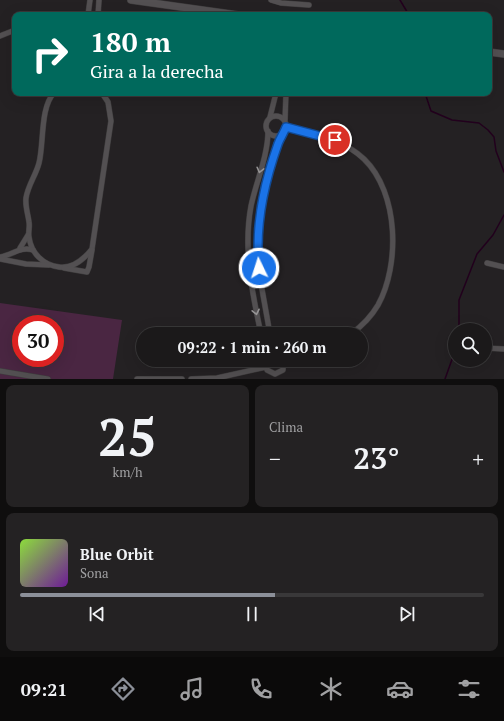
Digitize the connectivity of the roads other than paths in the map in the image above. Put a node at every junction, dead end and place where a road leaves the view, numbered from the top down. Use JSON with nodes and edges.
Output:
{"nodes":[{"id":1,"x":90,"y":0,"type":"edge"},
{"id":2,"x":99,"y":0,"type":"edge"},
{"id":3,"x":131,"y":0,"type":"edge"},
{"id":4,"x":271,"y":0,"type":"edge"},
{"id":5,"x":310,"y":5,"type":"dead end"},
{"id":6,"x":88,"y":12,"type":"edge"},
{"id":7,"x":98,"y":12,"type":"edge"},
{"id":8,"x":217,"y":12,"type":"edge"},
{"id":9,"x":12,"y":31,"type":"edge"},
{"id":10,"x":0,"y":36,"type":"edge"},
{"id":11,"x":492,"y":53,"type":"edge"},
{"id":12,"x":504,"y":56,"type":"edge"},
{"id":13,"x":52,"y":96,"type":"edge"},
{"id":14,"x":104,"y":96,"type":"edge"},
{"id":15,"x":275,"y":96,"type":"edge"},
{"id":16,"x":286,"y":96,"type":"edge"},
{"id":17,"x":270,"y":117,"type":"junction"},
{"id":18,"x":285,"y":120,"type":"junction"},
{"id":19,"x":286,"y":127,"type":"junction"},
{"id":20,"x":268,"y":132,"type":"junction"},
{"id":21,"x":282,"y":134,"type":"junction"},
{"id":22,"x":251,"y":206,"type":"junction"},
{"id":23,"x":261,"y":207,"type":"junction"},
{"id":24,"x":28,"y":235,"type":"junction"},
{"id":25,"x":20,"y":248,"type":"junction"},
{"id":26,"x":92,"y":249,"type":"junction"},
{"id":27,"x":33,"y":250,"type":"junction"},
{"id":28,"x":0,"y":258,"type":"edge"},
{"id":29,"x":487,"y":263,"type":"dead end"},
{"id":30,"x":52,"y":265,"type":"junction"},
{"id":31,"x":60,"y":267,"type":"junction"},
{"id":32,"x":504,"y":267,"type":"edge"},
{"id":33,"x":260,"y":278,"type":"junction"},
{"id":34,"x":250,"y":279,"type":"junction"},
{"id":35,"x":260,"y":327,"type":"edge"},
{"id":36,"x":269,"y":327,"type":"edge"},
{"id":37,"x":359,"y":327,"type":"edge"},
{"id":38,"x":492,"y":348,"type":"edge"},
{"id":39,"x":504,"y":349,"type":"edge"},
{"id":40,"x":266,"y":367,"type":"joint"},
{"id":41,"x":283,"y":367,"type":"edge"},
{"id":42,"x":0,"y":371,"type":"edge"},
{"id":43,"x":279,"y":376,"type":"edge"},
{"id":44,"x":48,"y":379,"type":"edge"},
{"id":45,"x":137,"y":379,"type":"edge"},
{"id":46,"x":182,"y":379,"type":"edge"},
{"id":47,"x":191,"y":379,"type":"edge"}],
"edges":[{"from":1,"to":6,"type":"street"},
{"from":2,"to":7,"type":"street"},
{"from":3,"to":8,"type":"street"},
{"from":4,"to":5,"type":"street"},
{"from":9,"to":10,"type":"street"},
{"from":11,"to":12,"type":"street"},
{"from":13,"to":24,"type":"street"},
{"from":14,"to":26,"type":"street"},
{"from":15,"to":17,"type":"street"},
{"from":16,"to":18,"type":"street"},
{"from":17,"to":18,"type":"street"},
{"from":17,"to":20,"type":"street"},
{"from":18,"to":19,"type":"street"},
{"from":19,"to":21,"type":"street"},
{"from":19,"to":37,"type":"street"},
{"from":20,"to":21,"type":"street"},
{"from":20,"to":22,"type":"street","one_way":true},
{"from":21,"to":23,"type":"street"},
{"from":22,"to":23,"type":"street"},
{"from":22,"to":34,"type":"street"},
{"from":23,"to":33,"type":"street"},
{"from":24,"to":25,"type":"street"},
{"from":24,"to":27,"type":"street"},
{"from":25,"to":27,"type":"street"},
{"from":25,"to":28,"type":"street"},
{"from":26,"to":31,"type":"street"},
{"from":26,"to":31,"type":"street"},
{"from":27,"to":30,"type":"street"},
{"from":28,"to":30,"type":"street"},
{"from":29,"to":32,"type":"street"},
{"from":30,"to":31,"type":"street"},
{"from":33,"to":34,"type":"street"},
{"from":33,"to":36,"type":"street"},
{"from":34,"to":35,"type":"street","one_way":true},
{"from":38,"to":39,"type":"street"},
{"from":40,"to":43,"type":"street"},
{"from":40,"to":47,"type":"street"},
{"from":41,"to":43,"type":"street"},
{"from":42,"to":44,"type":"street"},
{"from":45,"to":46,"type":"street"}]}
